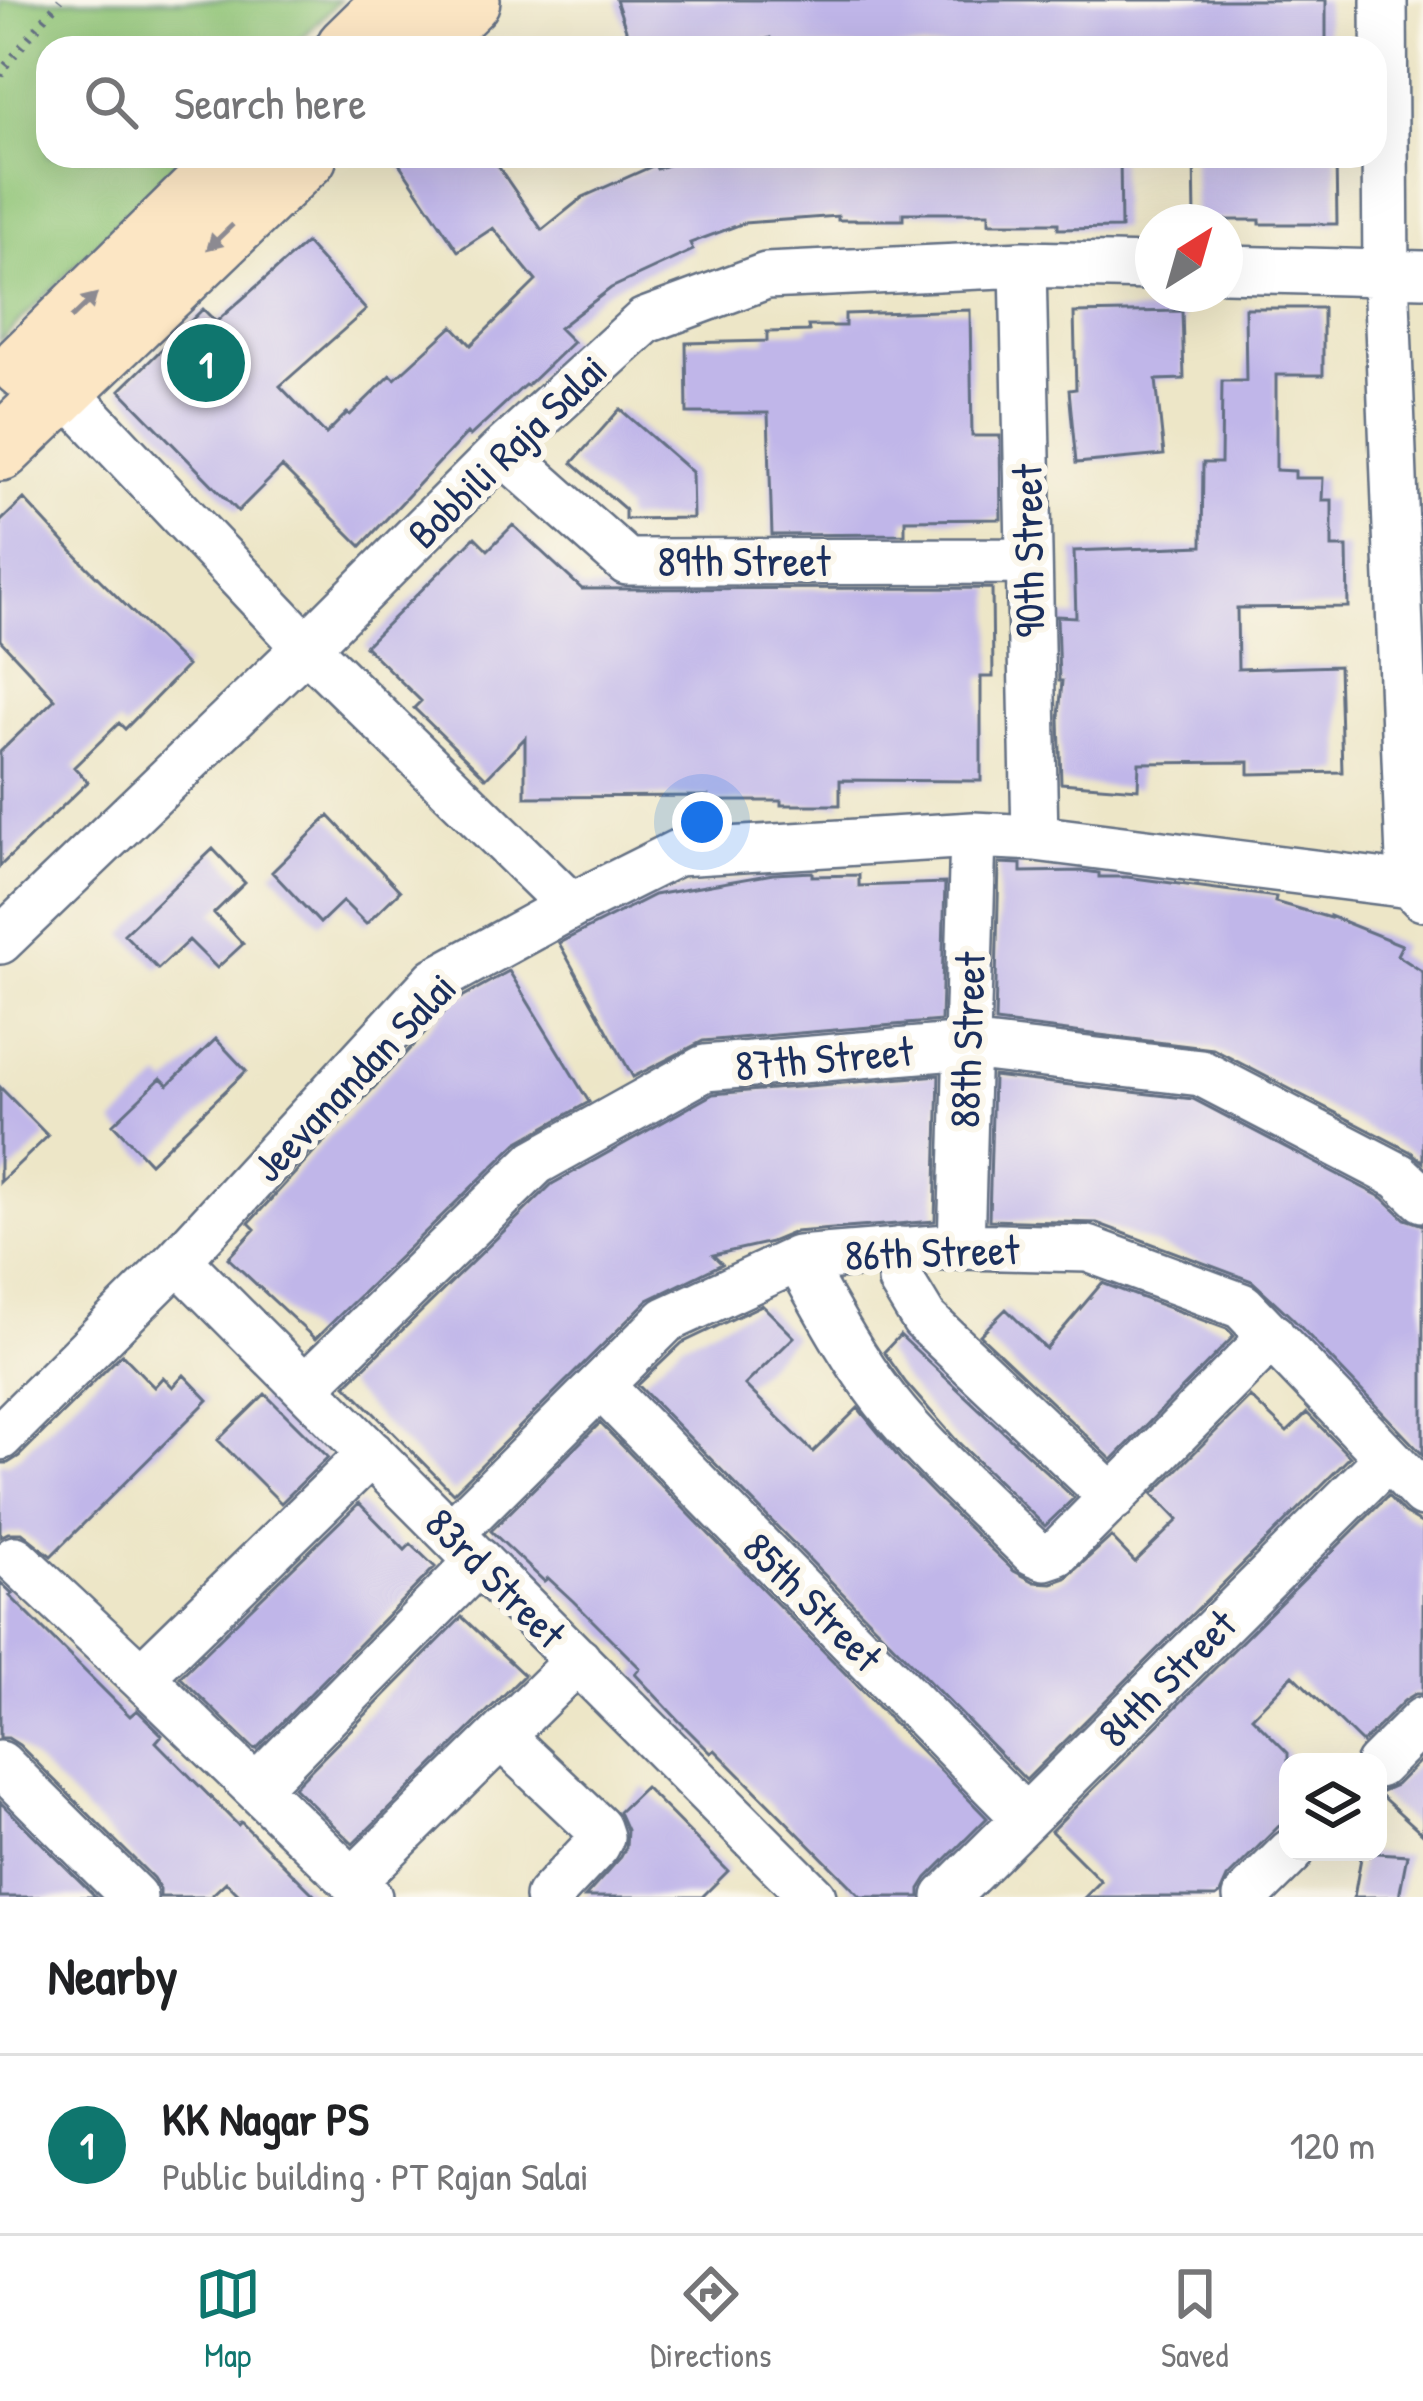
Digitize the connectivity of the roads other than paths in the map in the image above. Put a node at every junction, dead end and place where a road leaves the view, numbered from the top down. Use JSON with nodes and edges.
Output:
{"nodes":[{"id":1,"x":397,"y":0,"type":"edge"},
{"id":2,"x":468,"y":0,"type":"edge"},
{"id":3,"x":1384,"y":0,"type":"edge"},
{"id":4,"x":360,"y":36,"type":"edge"},
{"id":5,"x":430,"y":36,"type":"edge"},
{"id":6,"x":1387,"y":36,"type":"edge"},
{"id":7,"x":1387,"y":39,"type":"edge"},
{"id":8,"x":226,"y":168,"type":"edge"},
{"id":9,"x":290,"y":168,"type":"edge"},
{"id":10,"x":1023,"y":264,"type":"junction"},
{"id":11,"x":1135,"y":267,"type":"edge"},
{"id":12,"x":1243,"y":270,"type":"edge"},
{"id":13,"x":1405,"y":274,"type":"edge"},
{"id":14,"x":33,"y":376,"type":"edge"},
{"id":15,"x":0,"y":449,"type":"edge"},
{"id":16,"x":502,"y":451,"type":"junction"},
{"id":17,"x":1027,"y":561,"type":"junction"},
{"id":18,"x":306,"y":647,"type":"junction"},
{"id":19,"x":974,"y":835,"type":"junction"},
{"id":20,"x":1035,"y":838,"type":"junction"},
{"id":21,"x":1416,"y":891,"type":"edge"},
{"id":22,"x":571,"y":906,"type":"junction"},
{"id":23,"x":0,"y":941,"type":"edge"},
{"id":24,"x":968,"y":1046,"type":"junction"},
{"id":25,"x":1423,"y":1199,"type":"edge"},
{"id":26,"x":961,"y":1246,"type":"junction"},
{"id":27,"x":901,"y":1250,"type":"junction"},
{"id":28,"x":798,"y":1259,"type":"junction"},
{"id":29,"x":178,"y":1260,"type":"junction"},
{"id":30,"x":1272,"y":1336,"type":"junction"},
{"id":31,"x":601,"y":1386,"type":"junction"},
{"id":32,"x":305,"y":1387,"type":"junction"},
{"id":33,"x":0,"y":1437,"type":"edge"},
{"id":34,"x":371,"y":1454,"type":"junction"},
{"id":35,"x":1388,"y":1458,"type":"junction"},
{"id":36,"x":1423,"y":1494,"type":"edge"},
{"id":37,"x":1113,"y":1498,"type":"junction"},
{"id":38,"x":465,"y":1547,"type":"junction"},
{"id":39,"x":15,"y":1559,"type":"dead end"},
{"id":40,"x":578,"y":1660,"type":"junction"},
{"id":41,"x":142,"y":1677,"type":"junction"},
{"id":42,"x":1423,"y":1720,"type":"edge"},
{"id":43,"x":501,"y":1736,"type":"junction"},
{"id":44,"x":1387,"y":1756,"type":"edge"},
{"id":45,"x":0,"y":1764,"type":"edge"},
{"id":46,"x":256,"y":1787,"type":"junction"},
{"id":47,"x":1025,"y":1818,"type":"junction"},
{"id":48,"x":1282,"y":1861,"type":"edge"},
{"id":49,"x":788,"y":1888,"type":"edge"},
{"id":50,"x":361,"y":1889,"type":"edge"},
{"id":51,"x":134,"y":1897,"type":"edge"},
{"id":52,"x":548,"y":1897,"type":"edge"},
{"id":53,"x":946,"y":1897,"type":"edge"},
{"id":54,"x":1246,"y":1897,"type":"edge"}],
"edges":[{"from":1,"to":4,"type":"main road"},
{"from":2,"to":5,"type":"main road"},
{"from":3,"to":6,"type":"street"},
{"from":7,"to":13,"type":"street"},
{"from":14,"to":8,"type":"main road","one_way":true},
{"from":9,"to":14,"type":"main road","one_way":true},
{"from":10,"to":11,"type":"street","name":"Bobbili Raja Salai"},
{"from":10,"to":16,"type":"street","name":"Bobbili Raja Salai"},
{"from":10,"to":17,"type":"street","name":"90th Street"},
{"from":12,"to":13,"type":"street"},
{"from":13,"to":21,"type":"street"},
{"from":14,"to":15,"type":"main road"},
{"from":14,"to":18,"type":"street"},
{"from":16,"to":17,"type":"street","name":"89th Street"},
{"from":16,"to":18,"type":"street","name":"Bobbili Raja Salai"},
{"from":17,"to":20,"type":"street","name":"90th Street"},
{"from":18,"to":22,"type":"street"},
{"from":18,"to":23,"type":"street","name":"Bobbili Raja Salai"},
{"from":19,"to":20,"type":"street","name":"Jeevanandan Salai"},
{"from":19,"to":22,"type":"street","name":"Jeevanandan Salai"},
{"from":19,"to":24,"type":"street","name":"88th Street"},
{"from":20,"to":21,"type":"street","name":"Jeevanandan Salai"},
{"from":22,"to":29,"type":"street","name":"Jeevanandan Salai"},
{"from":24,"to":25,"type":"street","name":"87th Street"},
{"from":24,"to":26,"type":"street","name":"88th Street"},
{"from":24,"to":32,"type":"street","name":"87th Street"},
{"from":26,"to":27,"type":"street","name":"86th Street"},
{"from":26,"to":30,"type":"street","name":"86th Street"},
{"from":27,"to":28,"type":"street","name":"86th Street"},
{"from":27,"to":37,"type":"street"},
{"from":28,"to":31,"type":"street","name":"86th Street"},
{"from":28,"to":37,"type":"street"},
{"from":29,"to":32,"type":"street","name":"83rd Street"},
{"from":29,"to":33,"type":"street","name":"Jeevanandan Salai"},
{"from":30,"to":35,"type":"street","name":"86th Street"},
{"from":30,"to":37,"type":"street"},
{"from":31,"to":38,"type":"street","name":"86th Street"},
{"from":31,"to":47,"type":"street","name":"85th Street"},
{"from":32,"to":34,"type":"street","name":"83rd Street"},
{"from":34,"to":38,"type":"street","name":"83rd Street"},
{"from":34,"to":41,"type":"street"},
{"from":35,"to":36,"type":"street","name":"86th Street"},
{"from":35,"to":47,"type":"street","name":"84th Street"},
{"from":38,"to":40,"type":"street","name":"83rd Street"},
{"from":38,"to":46,"type":"street","name":"86th Street"},
{"from":39,"to":41,"type":"street"},
{"from":40,"to":43,"type":"street"},
{"from":40,"to":49,"type":"street","name":"83rd Street"},
{"from":41,"to":46,"type":"street"},
{"from":42,"to":44,"type":"street"},
{"from":43,"to":50,"type":"street"},
{"from":43,"to":52,"type":"street"},
{"from":45,"to":51,"type":"street"},
{"from":46,"to":50,"type":"street"},
{"from":47,"to":53,"type":"street","name":"84th Street"},
{"from":48,"to":54,"type":"street"}]}
